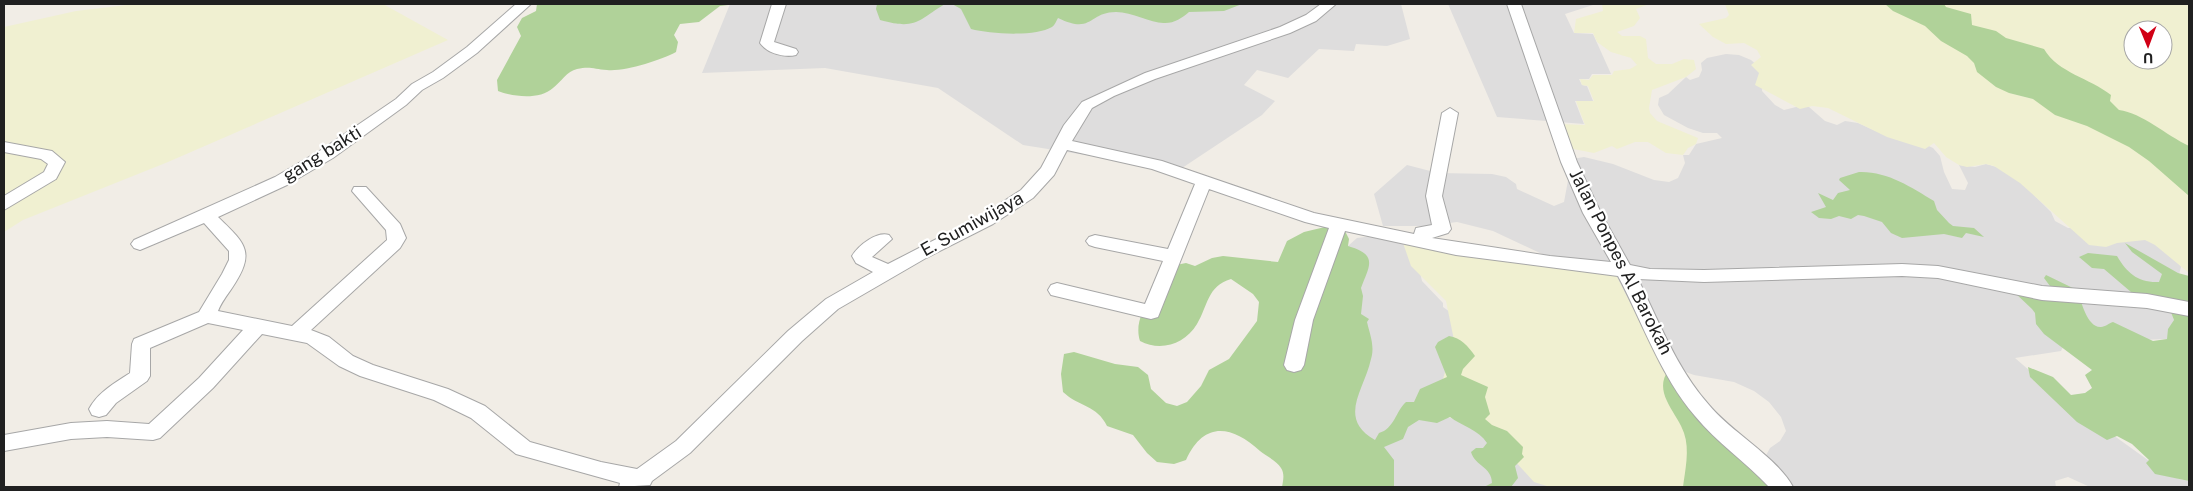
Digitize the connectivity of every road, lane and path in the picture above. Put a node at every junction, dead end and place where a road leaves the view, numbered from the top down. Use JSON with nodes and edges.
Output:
{"nodes":[{"id":1,"x":524,"y":4,"type":"edge"},
{"id":2,"x":779,"y":4,"type":"edge"},
{"id":3,"x":1329,"y":4,"type":"edge"},
{"id":4,"x":1514,"y":4,"type":"edge"},
{"id":5,"x":791,"y":52,"type":"dead end"},
{"id":6,"x":1450,"y":113,"type":"dead end"},
{"id":7,"x":1063,"y":144,"type":"junction"},
{"id":8,"x":4,"y":147,"type":"edge"},
{"id":9,"x":1204,"y":181,"type":"junction"},
{"id":10,"x":360,"y":191,"type":"dead end"},
{"id":11,"x":4,"y":204,"type":"edge"},
{"id":12,"x":207,"y":215,"type":"junction"},
{"id":13,"x":1339,"y":224,"type":"junction"},
{"id":14,"x":883,"y":239,"type":"dead end"},
{"id":15,"x":1095,"y":241,"type":"dead end"},
{"id":16,"x":1424,"y":242,"type":"junction"},
{"id":17,"x":140,"y":244,"type":"dead end"},
{"id":18,"x":1174,"y":257,"type":"junction"},
{"id":19,"x":1624,"y":270,"type":"junction"},
{"id":20,"x":888,"y":272,"type":"junction"},
{"id":21,"x":1057,"y":290,"type":"dead end"},
{"id":22,"x":2189,"y":309,"type":"edge"},
{"id":23,"x":207,"y":316,"type":"junction"},
{"id":24,"x":259,"y":325,"type":"junction"},
{"id":25,"x":296,"y":333,"type":"junction"},
{"id":26,"x":1294,"y":365,"type":"dead end"},
{"id":27,"x":99,"y":408,"type":"dead end"},
{"id":28,"x":4,"y":443,"type":"edge"},
{"id":29,"x":636,"y":483,"type":"edge"},
{"id":30,"x":1782,"y":487,"type":"edge"}],
"edges":[{"from":1,"to":12,"type":"street","name":"gang bakti"},
{"from":2,"to":5,"type":"street"},
{"from":3,"to":7,"type":"street","name":"E. Sumiwijaya"},
{"from":4,"to":19,"type":"street","name":"Jalan Ponpes Al Barokah"},
{"from":6,"to":16,"type":"street"},
{"from":7,"to":9,"type":"street"},
{"from":7,"to":20,"type":"street","name":"E. Sumiwijaya"},
{"from":8,"to":11,"type":"street"},
{"from":9,"to":13,"type":"street"},
{"from":9,"to":18,"type":"street"},
{"from":10,"to":25,"type":"street"},
{"from":12,"to":17,"type":"street","name":"gang bakti"},
{"from":12,"to":23,"type":"street"},
{"from":13,"to":16,"type":"street"},
{"from":13,"to":26,"type":"street"},
{"from":14,"to":20,"type":"street"},
{"from":15,"to":18,"type":"street"},
{"from":16,"to":19,"type":"street"},
{"from":18,"to":21,"type":"street"},
{"from":19,"to":22,"type":"street"},
{"from":19,"to":30,"type":"street","name":"Jalan Ponpes Al Barokah"},
{"from":20,"to":29,"type":"street","name":"E. Sumiwijaya"},
{"from":23,"to":24,"type":"street"},
{"from":23,"to":27,"type":"street"},
{"from":24,"to":25,"type":"street"},
{"from":24,"to":28,"type":"street"},
{"from":25,"to":29,"type":"street"}]}
